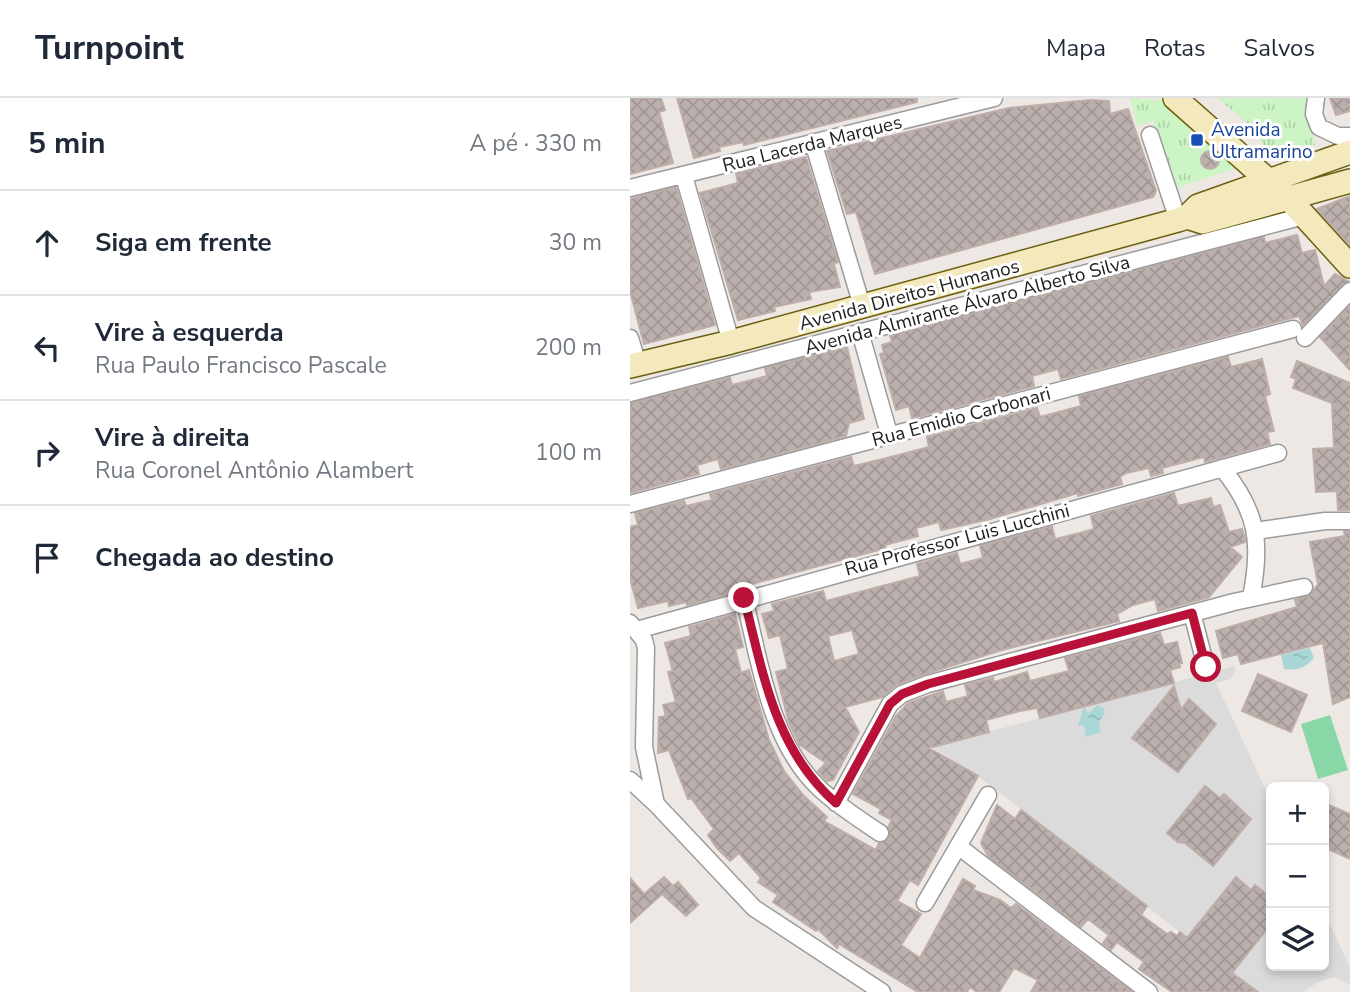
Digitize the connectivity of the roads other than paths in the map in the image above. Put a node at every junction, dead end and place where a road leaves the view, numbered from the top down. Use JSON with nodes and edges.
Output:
{"nodes":[{"id":1,"x":994,"y":98,"type":"edge"},
{"id":2,"x":1175,"y":98,"type":"edge"},
{"id":3,"x":1315,"y":98,"type":"edge"},
{"id":4,"x":1150,"y":135,"type":"dead end"},
{"id":5,"x":1350,"y":136,"type":"edge"},
{"id":6,"x":813,"y":142,"type":"junction"},
{"id":7,"x":1350,"y":152,"type":"edge"},
{"id":8,"x":684,"y":176,"type":"junction"},
{"id":9,"x":1269,"y":180,"type":"junction"},
{"id":10,"x":1350,"y":181,"type":"edge"},
{"id":11,"x":630,"y":188,"type":"edge"},
{"id":12,"x":1289,"y":198,"type":"junction"},
{"id":13,"x":1304,"y":216,"type":"junction"},
{"id":14,"x":1182,"y":219,"type":"junction"},
{"id":15,"x":1350,"y":266,"type":"edge"},
{"id":16,"x":1350,"y":291,"type":"edge"},
{"id":17,"x":862,"y":306,"type":"junction"},
{"id":18,"x":860,"y":332,"type":"junction"},
{"id":19,"x":630,"y":338,"type":"edge"},
{"id":20,"x":731,"y":342,"type":"junction"},
{"id":21,"x":634,"y":365,"type":"edge"},
{"id":22,"x":630,"y":393,"type":"edge"},
{"id":23,"x":889,"y":434,"type":"junction"},
{"id":24,"x":1278,"y":453,"type":"dead end"},
{"id":25,"x":1222,"y":468,"type":"junction"},
{"id":26,"x":630,"y":504,"type":"edge"},
{"id":27,"x":1350,"y":521,"type":"edge"},
{"id":28,"x":1255,"y":531,"type":"junction"},
{"id":29,"x":1304,"y":587,"type":"dead end"},
{"id":30,"x":744,"y":598,"type":"junction"},
{"id":31,"x":1251,"y":598,"type":"junction"},
{"id":32,"x":1192,"y":613,"type":"junction"},
{"id":33,"x":634,"y":626,"type":"edge"},
{"id":34,"x":1206,"y":667,"type":"dead end"},
{"id":35,"x":630,"y":780,"type":"edge"},
{"id":36,"x":988,"y":795,"type":"dead end"},
{"id":37,"x":836,"y":803,"type":"junction"},
{"id":38,"x":656,"y":804,"type":"junction"},
{"id":39,"x":880,"y":833,"type":"dead end"},
{"id":40,"x":958,"y":846,"type":"junction"},
{"id":41,"x":925,"y":903,"type":"dead end"},
{"id":42,"x":882,"y":992,"type":"edge"},
{"id":43,"x":1149,"y":992,"type":"edge"}],
"edges":[{"from":1,"to":6,"type":"street","name":"Rua Lacerda Marques"},
{"from":2,"to":9,"type":"main road"},
{"from":3,"to":5,"type":"street"},
{"from":4,"to":14,"type":"street"},
{"from":6,"to":8,"type":"street","name":"Rua Lacerda Marques"},
{"from":6,"to":17,"type":"street"},
{"from":7,"to":9,"type":"main road","name":"Avenida Direitos Humanos"},
{"from":8,"to":11,"type":"street","name":"Rua Lacerda Marques"},
{"from":8,"to":20,"type":"street"},
{"from":9,"to":12,"type":"main road"},
{"from":9,"to":14,"type":"main road","name":"Avenida Direitos Humanos"},
{"from":10,"to":12,"type":"main road","name":"Avenida Direitos Humanos"},
{"from":12,"to":13,"type":"main road"},
{"from":12,"to":14,"type":"main road","name":"Avenida Direitos Humanos"},
{"from":13,"to":15,"type":"main road"},
{"from":13,"to":18,"type":"street","name":"Avenida Almirante Álvaro Alberto Silva"},
{"from":14,"to":17,"type":"main road","name":"Avenida Direitos Humanos"},
{"from":16,"to":23,"type":"street","name":"Rua Emidio Carbonari"},
{"from":17,"to":20,"type":"main road","name":"Avenida Direitos Humanos"},
{"from":18,"to":22,"type":"street","name":"Avenida Almirante Álvaro Alberto Silva"},
{"from":18,"to":23,"type":"street"},
{"from":19,"to":21,"type":"street"},
{"from":20,"to":21,"type":"main road","name":"Avenida Direitos Humanos"},
{"from":23,"to":26,"type":"street","name":"Rua Emidio Carbonari"},
{"from":24,"to":25,"type":"street","name":"Rua Professor Luis Lucchini"},
{"from":25,"to":28,"type":"street"},
{"from":25,"to":30,"type":"street","name":"Rua Professor Luis Lucchini"},
{"from":27,"to":28,"type":"street"},
{"from":28,"to":31,"type":"street"},
{"from":29,"to":31,"type":"street"},
{"from":30,"to":33,"type":"street","name":"Rua Professor Luis Lucchini"},
{"from":30,"to":37,"type":"street"},
{"from":31,"to":32,"type":"street"},
{"from":32,"to":34,"type":"street"},
{"from":32,"to":37,"type":"street"},
{"from":33,"to":38,"type":"street"},
{"from":35,"to":38,"type":"street"},
{"from":36,"to":40,"type":"street"},
{"from":37,"to":39,"type":"street"},
{"from":38,"to":42,"type":"street"},
{"from":40,"to":41,"type":"street"},
{"from":40,"to":43,"type":"street"}]}
